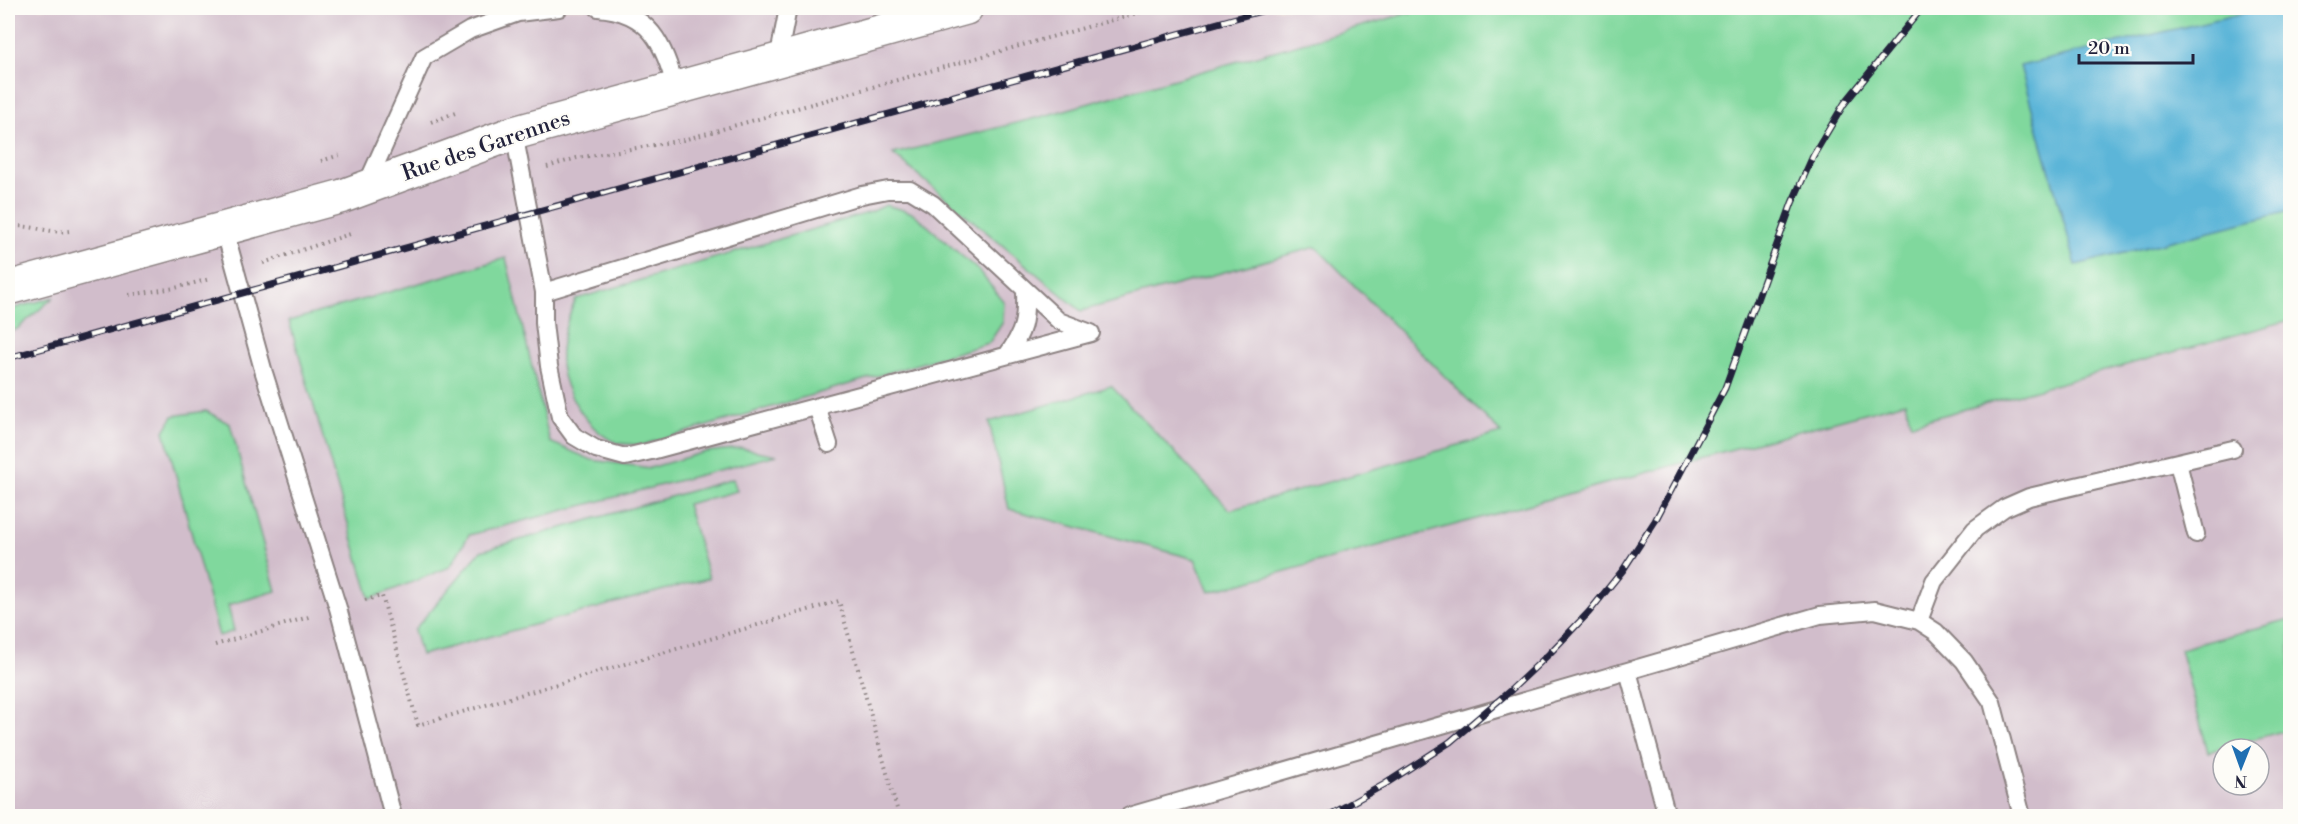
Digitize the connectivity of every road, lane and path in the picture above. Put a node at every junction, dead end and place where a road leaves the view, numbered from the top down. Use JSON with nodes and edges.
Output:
{"nodes":[{"id":1,"x":559,"y":8,"type":"edge"},
{"id":2,"x":598,"y":8,"type":"edge"},
{"id":3,"x":788,"y":8,"type":"edge"},
{"id":4,"x":966,"y":8,"type":"edge"},
{"id":5,"x":1155,"y":8,"type":"edge"},
{"id":6,"x":778,"y":60,"type":"junction"},
{"id":7,"x":676,"y":88,"type":"junction"},
{"id":8,"x":514,"y":133,"type":"junction"},
{"id":9,"x":522,"y":174,"type":"junction"},
{"id":10,"x":365,"y":189,"type":"junction"},
{"id":11,"x":224,"y":228,"type":"junction"},
{"id":12,"x":359,"y":231,"type":"dead end"},
{"id":13,"x":236,"y":271,"type":"junction"},
{"id":14,"x":8,"y":288,"type":"edge"},
{"id":15,"x":1025,"y":291,"type":"junction"},
{"id":16,"x":544,"y":292,"type":"junction"},
{"id":17,"x":1007,"y":356,"type":"junction"},
{"id":18,"x":817,"y":406,"type":"junction"},
{"id":19,"x":829,"y":444,"type":"dead end"},
{"id":20,"x":2233,"y":449,"type":"dead end"},
{"id":21,"x":2178,"y":463,"type":"junction"},
{"id":22,"x":2196,"y":534,"type":"dead end"},
{"id":23,"x":338,"y":608,"type":"junction"},
{"id":24,"x":1919,"y":621,"type":"junction"},
{"id":25,"x":215,"y":645,"type":"dead end"},
{"id":26,"x":1629,"y":671,"type":"junction"},
{"id":27,"x":1137,"y":815,"type":"edge"},
{"id":28,"x":393,"y":816,"type":"edge"},
{"id":29,"x":899,"y":816,"type":"edge"},
{"id":30,"x":1667,"y":816,"type":"edge"},
{"id":31,"x":2022,"y":816,"type":"edge"}],
"edges":[{"from":1,"to":10,"type":"lane"},
{"from":2,"to":7,"type":"lane"},
{"from":3,"to":6,"type":"lane"},
{"from":4,"to":6,"type":"street","name":"Rue des Garennes"},
{"from":5,"to":9,"type":"path"},
{"from":6,"to":7,"type":"street","name":"Rue des Garennes"},
{"from":7,"to":8,"type":"street","name":"Rue des Garennes"},
{"from":8,"to":9,"type":"lane"},
{"from":8,"to":10,"type":"street","name":"Rue des Garennes"},
{"from":9,"to":16,"type":"lane"},
{"from":10,"to":11,"type":"street","name":"Rue des Garennes"},
{"from":11,"to":13,"type":"lane"},
{"from":11,"to":14,"type":"street","name":"Rue des Garennes"},
{"from":12,"to":13,"type":"path"},
{"from":13,"to":23,"type":"lane"},
{"from":15,"to":16,"type":"lane"},
{"from":15,"to":17,"type":"lane"},
{"from":15,"to":17,"type":"lane"},
{"from":16,"to":18,"type":"lane"},
{"from":17,"to":18,"type":"lane"},
{"from":18,"to":19,"type":"lane"},
{"from":20,"to":21,"type":"lane"},
{"from":21,"to":22,"type":"lane"},
{"from":21,"to":24,"type":"lane"},
{"from":23,"to":25,"type":"path"},
{"from":23,"to":28,"type":"lane"},
{"from":23,"to":29,"type":"path"},
{"from":24,"to":26,"type":"lane"},
{"from":24,"to":31,"type":"lane"},
{"from":26,"to":27,"type":"lane"},
{"from":26,"to":30,"type":"lane"}]}
